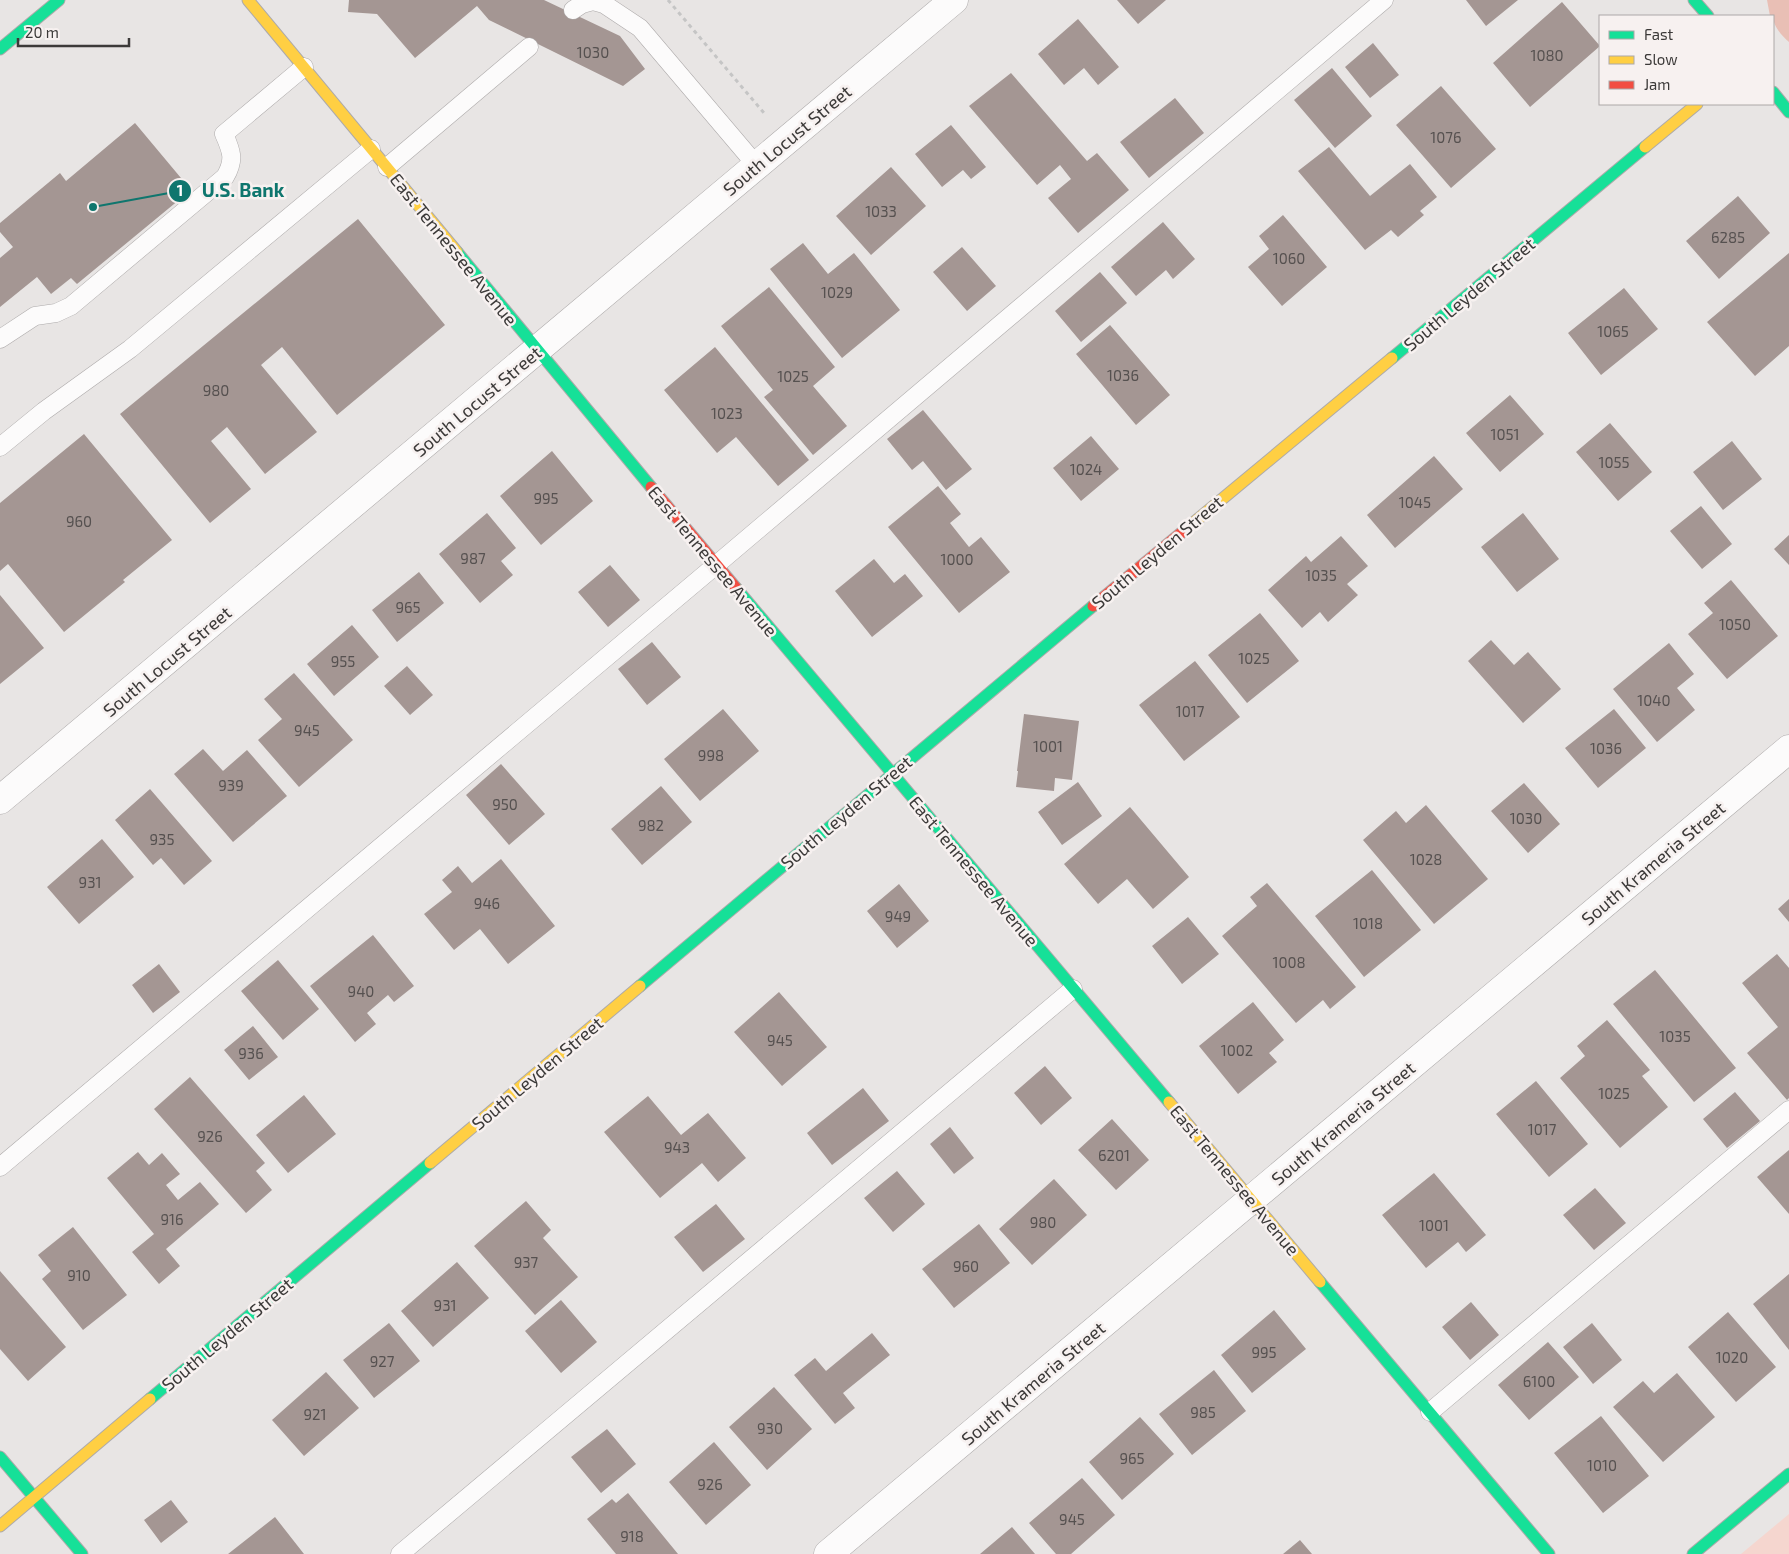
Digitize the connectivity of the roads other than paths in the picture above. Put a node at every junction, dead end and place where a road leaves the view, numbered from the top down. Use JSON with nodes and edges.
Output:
{"nodes":[{"id":1,"x":59,"y":0,"type":"edge"},
{"id":2,"x":248,"y":0,"type":"edge"},
{"id":3,"x":954,"y":0,"type":"edge"},
{"id":4,"x":1384,"y":0,"type":"edge"},
{"id":5,"x":1694,"y":0,"type":"edge"},
{"id":6,"x":573,"y":10,"type":"dead end"},
{"id":7,"x":1707,"y":15,"type":"edge"},
{"id":8,"x":529,"y":47,"type":"dead end"},
{"id":9,"x":0,"y":50,"type":"edge"},
{"id":10,"x":304,"y":66,"type":"junction"},
{"id":11,"x":1774,"y":93,"type":"edge"},
{"id":12,"x":1696,"y":105,"type":"edge"},
{"id":13,"x":1789,"y":112,"type":"edge"},
{"id":14,"x":371,"y":149,"type":"junction"},
{"id":15,"x":757,"y":166,"type":"junction"},
{"id":16,"x":387,"y":167,"type":"junction"},
{"id":17,"x":0,"y":339,"type":"edge"},
{"id":18,"x":537,"y":351,"type":"junction"},
{"id":19,"x":0,"y":447,"type":"edge"},
{"id":20,"x":716,"y":565,"type":"junction"},
{"id":21,"x":1789,"y":749,"type":"edge"},
{"id":22,"x":892,"y":773,"type":"junction"},
{"id":23,"x":0,"y":800,"type":"edge"},
{"id":24,"x":1072,"y":989,"type":"junction"},
{"id":25,"x":1789,"y":1110,"type":"edge"},
{"id":26,"x":0,"y":1167,"type":"edge"},
{"id":27,"x":1252,"y":1200,"type":"junction"},
{"id":28,"x":1430,"y":1412,"type":"junction"},
{"id":29,"x":0,"y":1457,"type":"edge"},
{"id":30,"x":1789,"y":1474,"type":"edge"},
{"id":31,"x":34,"y":1497,"type":"junction"},
{"id":32,"x":0,"y":1526,"type":"edge"},
{"id":33,"x":82,"y":1554,"type":"edge"},
{"id":34,"x":400,"y":1554,"type":"edge"},
{"id":35,"x":828,"y":1554,"type":"edge"},
{"id":36,"x":1549,"y":1554,"type":"edge"},
{"id":37,"x":1693,"y":1554,"type":"edge"}],
"edges":[{"from":1,"to":9,"type":"street"},
{"from":2,"to":10,"type":"street","name":"East Tennessee Avenue"},
{"from":3,"to":15,"type":"street","name":"South Locust Street"},
{"from":4,"to":20,"type":"lane"},
{"from":5,"to":7,"type":"street"},
{"from":6,"to":15,"type":"lane"},
{"from":8,"to":16,"type":"lane"},
{"from":10,"to":14,"type":"street","name":"East Tennessee Avenue"},
{"from":10,"to":17,"type":"lane"},
{"from":11,"to":13,"type":"street"},
{"from":12,"to":22,"type":"street","name":"South Leyden Street"},
{"from":14,"to":16,"type":"street","name":"East Tennessee Avenue"},
{"from":14,"to":19,"type":"lane"},
{"from":15,"to":18,"type":"street","name":"South Locust Street"},
{"from":16,"to":18,"type":"street","name":"East Tennessee Avenue"},
{"from":18,"to":20,"type":"street","name":"East Tennessee Avenue"},
{"from":18,"to":23,"type":"street","name":"South Locust Street"},
{"from":20,"to":22,"type":"street","name":"East Tennessee Avenue"},
{"from":20,"to":26,"type":"lane"},
{"from":21,"to":27,"type":"street","name":"South Krameria Street"},
{"from":22,"to":24,"type":"street","name":"East Tennessee Avenue"},
{"from":22,"to":31,"type":"street","name":"South Leyden Street"},
{"from":24,"to":27,"type":"street","name":"East Tennessee Avenue"},
{"from":24,"to":34,"type":"lane"},
{"from":25,"to":28,"type":"lane"},
{"from":27,"to":28,"type":"street","name":"East Tennessee Avenue"},
{"from":27,"to":35,"type":"street","name":"South Krameria Street"},
{"from":28,"to":36,"type":"street","name":"East Tennessee Avenue"},
{"from":29,"to":31,"type":"street"},
{"from":30,"to":37,"type":"street"},
{"from":31,"to":32,"type":"street","name":"South Leyden Street"},
{"from":31,"to":33,"type":"street"}]}
